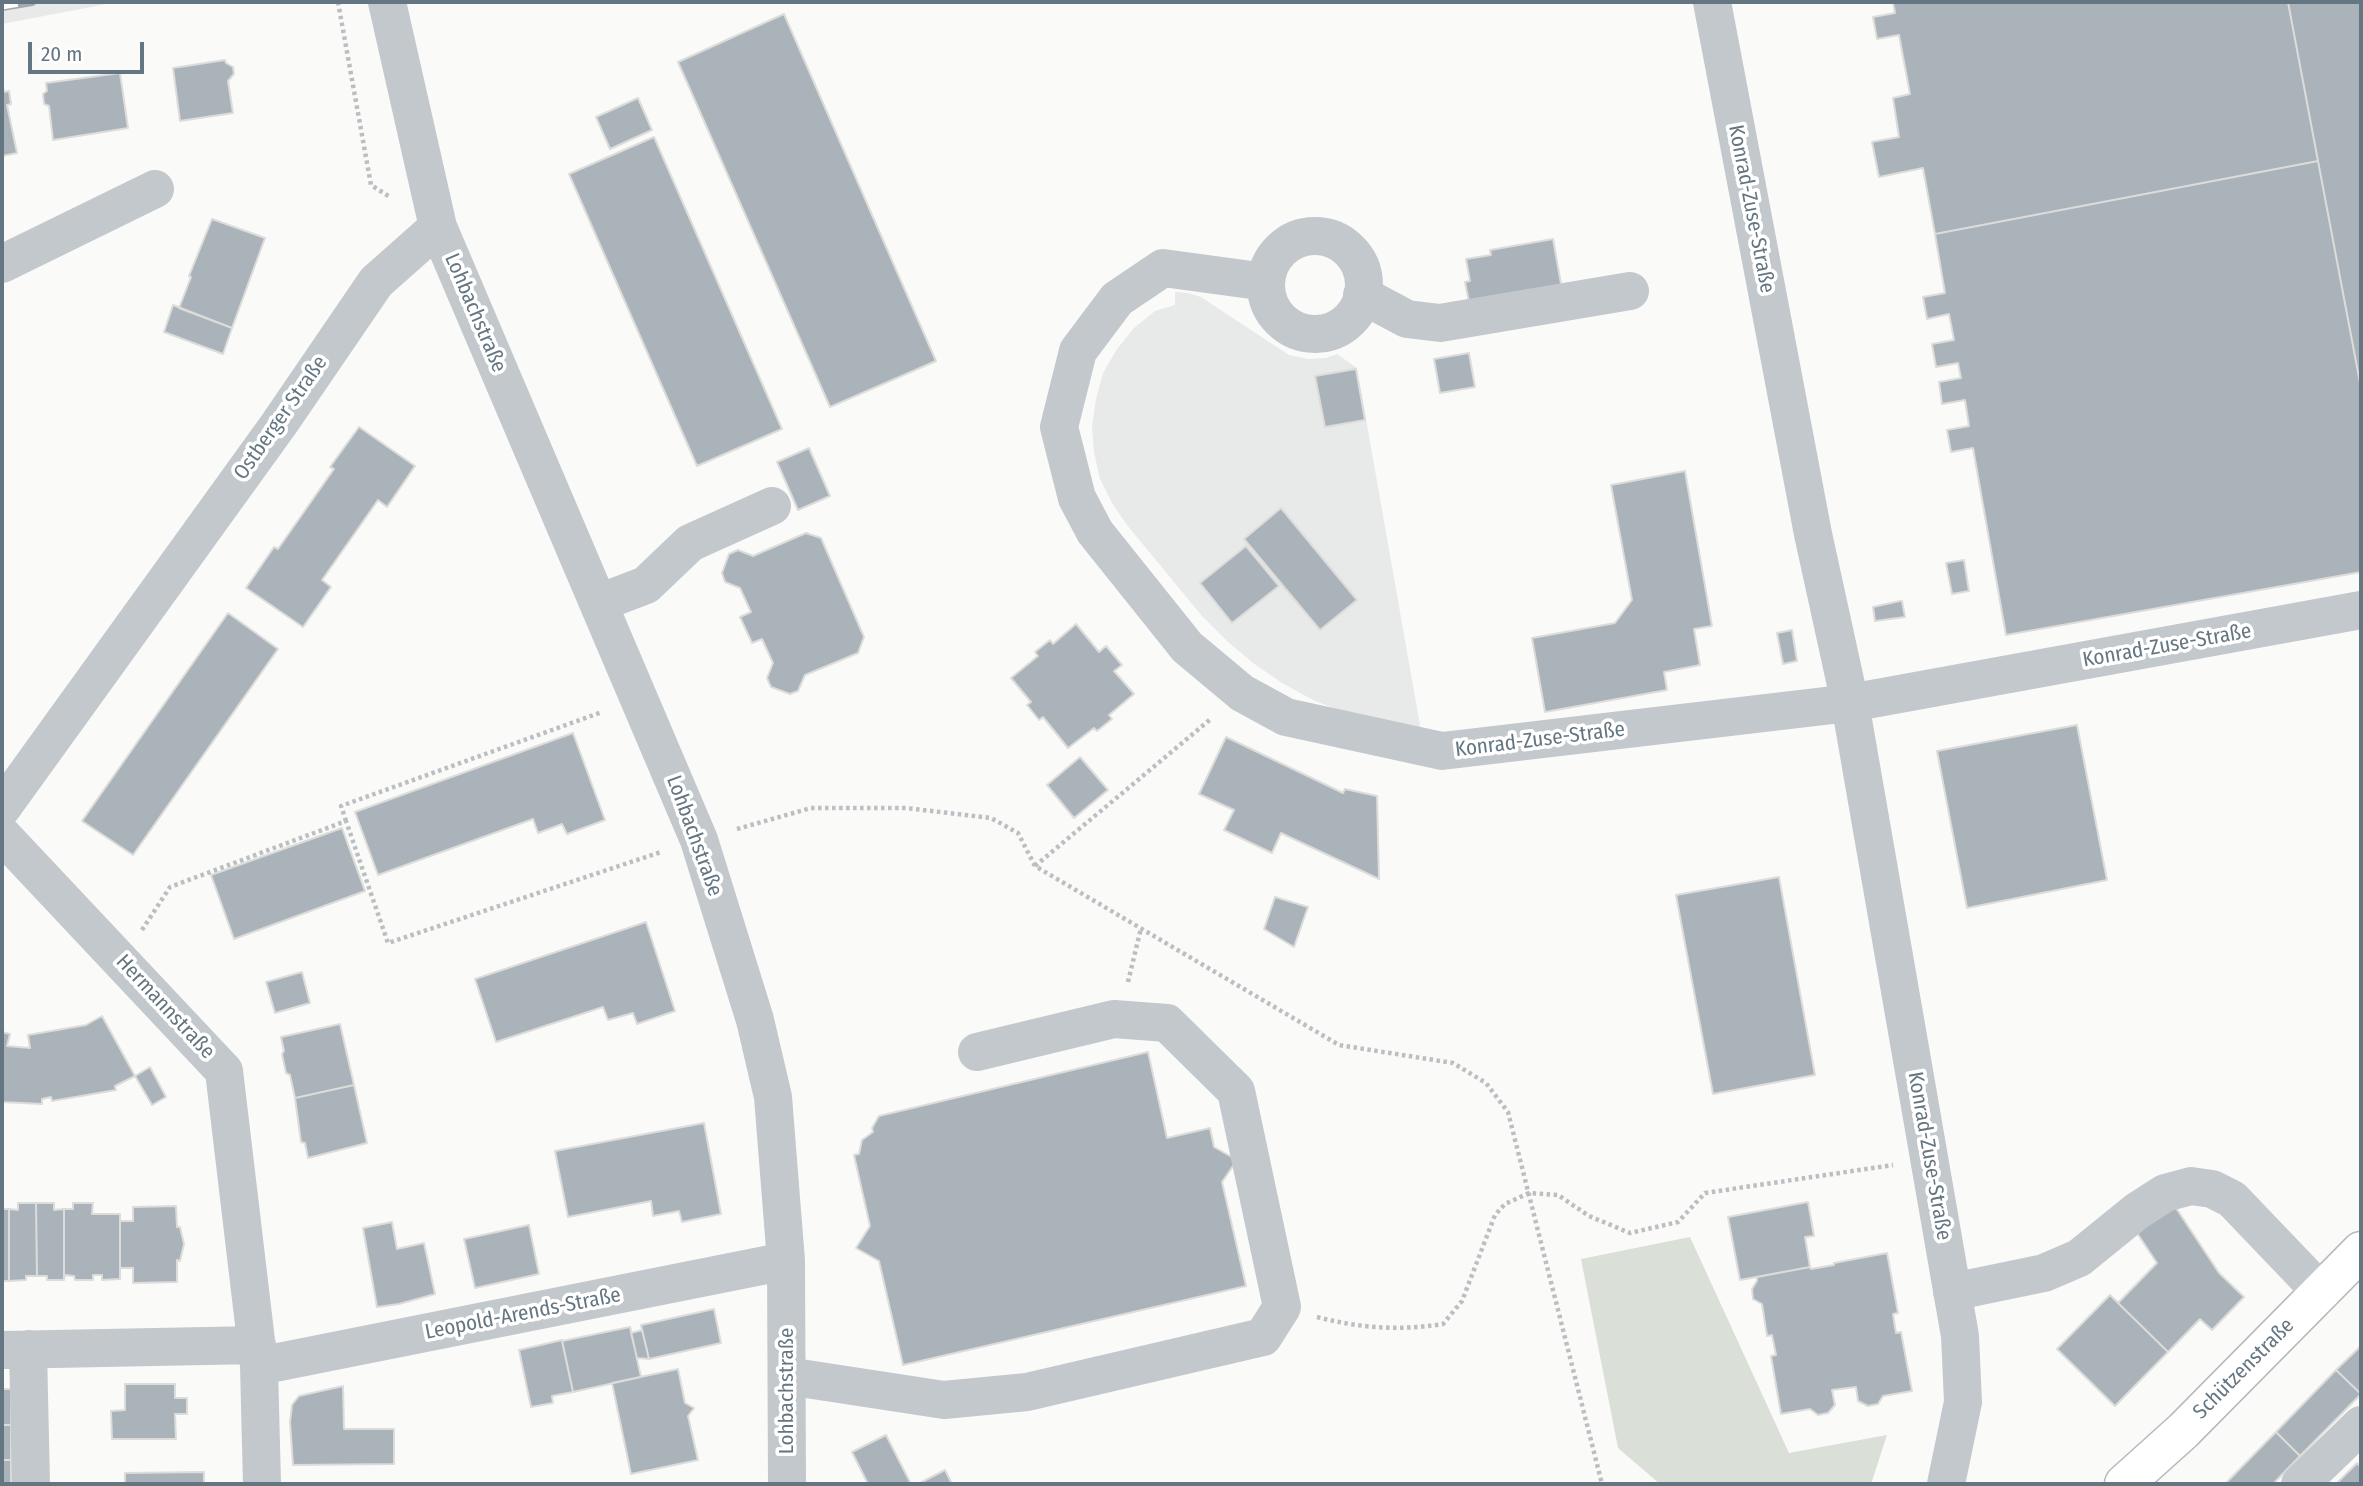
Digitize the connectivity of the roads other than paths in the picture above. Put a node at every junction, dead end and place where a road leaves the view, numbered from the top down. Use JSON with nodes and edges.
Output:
{"nodes":[{"id":1,"x":387,"y":2,"type":"edge"},
{"id":2,"x":1712,"y":2,"type":"edge"},
{"id":3,"x":155,"y":189,"type":"dead end"},
{"id":4,"x":438,"y":227,"type":"junction"},
{"id":5,"x":2,"y":264,"type":"edge"},
{"id":6,"x":1266,"y":282,"type":"junction"},
{"id":7,"x":1630,"y":291,"type":"dead end"},
{"id":8,"x":1362,"y":295,"type":"junction"},
{"id":9,"x":772,"y":506,"type":"dead end"},
{"id":10,"x":599,"y":603,"type":"junction"},
{"id":11,"x":2361,"y":610,"type":"edge"},
{"id":12,"x":1850,"y":703,"type":"junction"},
{"id":13,"x":2,"y":808,"type":"edge"},
{"id":14,"x":2,"y":835,"type":"edge"},
{"id":15,"x":977,"y":1052,"type":"dead end"},
{"id":16,"x":2361,"y":1251,"type":"edge"},
{"id":17,"x":786,"y":1261,"type":"junction"},
{"id":18,"x":1952,"y":1292,"type":"junction"},
{"id":19,"x":2321,"y":1292,"type":"junction"},
{"id":20,"x":15,"y":1350,"type":"edge"},
{"id":21,"x":258,"y":1355,"type":"junction"},
{"id":22,"x":787,"y":1376,"type":"junction"},
{"id":23,"x":2361,"y":1425,"type":"edge"},
{"id":24,"x":31,"y":1484,"type":"edge"},
{"id":25,"x":261,"y":1484,"type":"edge"},
{"id":26,"x":787,"y":1484,"type":"edge"},
{"id":27,"x":1946,"y":1484,"type":"edge"},
{"id":28,"x":2124,"y":1484,"type":"edge"},
{"id":29,"x":2300,"y":1484,"type":"edge"}],
"edges":[{"from":1,"to":4,"type":"street"},
{"from":2,"to":12,"type":"street","name":"Konrad-Zuse-Straße"},
{"from":3,"to":5,"type":"street"},
{"from":4,"to":10,"type":"street","name":"Lohbachstraße"},
{"from":4,"to":13,"type":"street","name":"Ostberger Straße"},
{"from":6,"to":8,"type":"street"},
{"from":6,"to":8,"type":"street"},
{"from":6,"to":12,"type":"street","name":"Konrad-Zuse-Straße"},
{"from":7,"to":8,"type":"street"},
{"from":9,"to":10,"type":"street"},
{"from":10,"to":17,"type":"street","name":"Lohbachstraße"},
{"from":11,"to":12,"type":"street","name":"Konrad-Zuse-Straße"},
{"from":12,"to":18,"type":"street","name":"Konrad-Zuse-Straße"},
{"from":14,"to":21,"type":"street","name":"Hermannstraße"},
{"from":15,"to":22,"type":"street"},
{"from":16,"to":19,"type":"main road","name":"Schützenstraße"},
{"from":17,"to":21,"type":"street","name":"Leopold-Arends-Straße"},
{"from":17,"to":22,"type":"street","name":"Lohbachstraße"},
{"from":18,"to":19,"type":"street"},
{"from":18,"to":27,"type":"street","name":"Konrad-Zuse-Straße"},
{"from":19,"to":28,"type":"main road","name":"Schützenstraße"},
{"from":20,"to":21,"type":"street"},
{"from":20,"to":24,"type":"street"},
{"from":21,"to":25,"type":"street","name":"Hermannstraße"},
{"from":22,"to":26,"type":"street","name":"Lohbachstraße"},
{"from":23,"to":29,"type":"street"}]}
